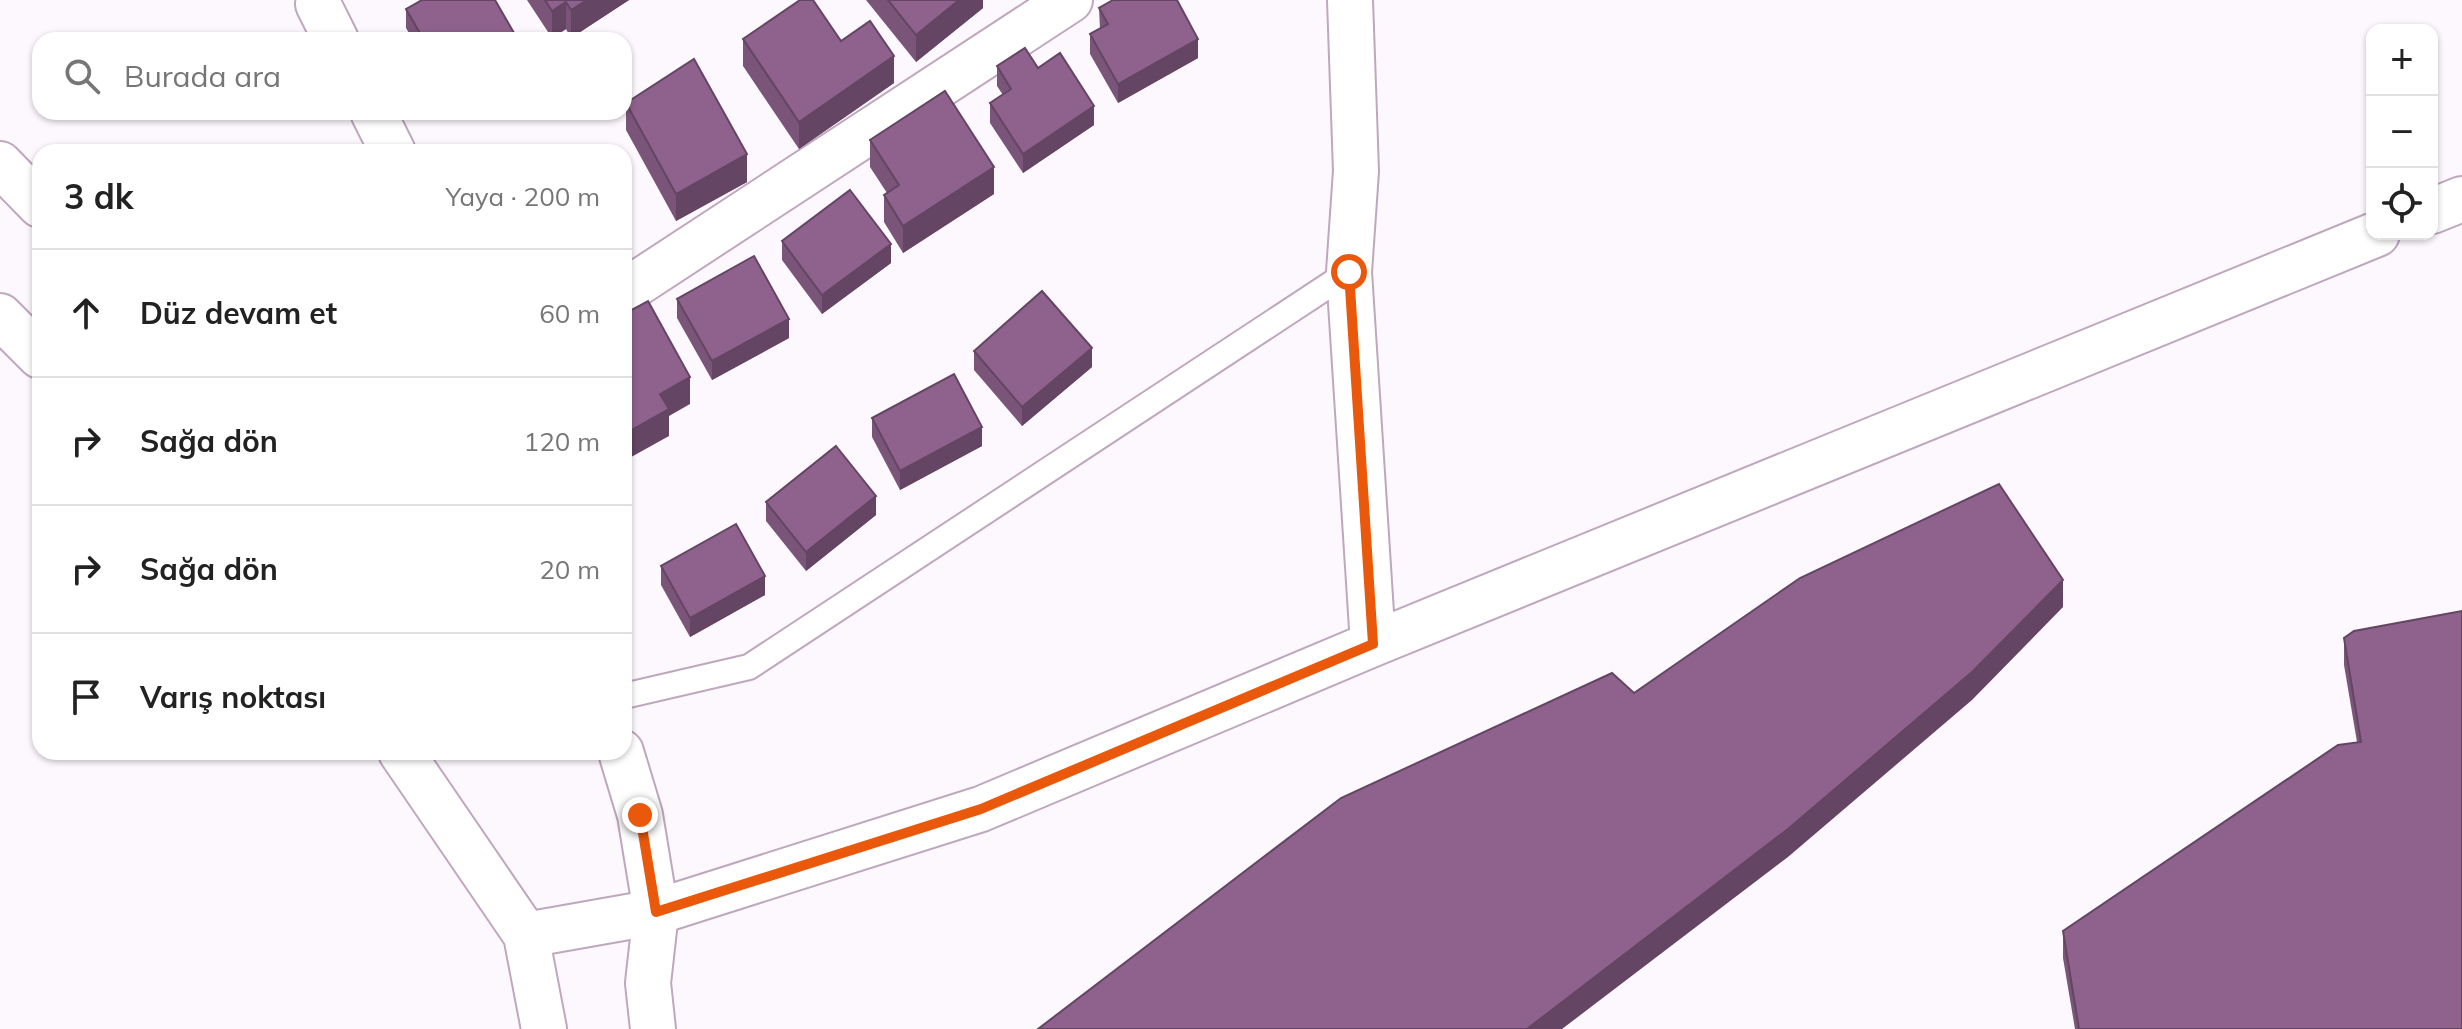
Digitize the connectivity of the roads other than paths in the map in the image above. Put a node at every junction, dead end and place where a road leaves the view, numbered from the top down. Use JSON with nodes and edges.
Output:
{"nodes":[{"id":1,"x":1070,"y":0,"type":"edge"},
{"id":2,"x":1350,"y":0,"type":"edge"},
{"id":3,"x":377,"y":120,"type":"edge"},
{"id":4,"x":389,"y":144,"type":"edge"},
{"id":5,"x":0,"y":164,"type":"edge"},
{"id":6,"x":32,"y":197,"type":"edge"},
{"id":7,"x":2462,"y":199,"type":"edge"},
{"id":8,"x":2438,"y":209,"type":"edge"},
{"id":9,"x":2366,"y":238,"type":"edge"},
{"id":10,"x":1349,"y":272,"type":"junction"},
{"id":11,"x":632,"y":287,"type":"edge"},
{"id":12,"x":0,"y":316,"type":"edge"},
{"id":13,"x":32,"y":348,"type":"edge"},
{"id":14,"x":1373,"y":644,"type":"junction"},
{"id":15,"x":632,"y":694,"type":"edge"},
{"id":16,"x":406,"y":760,"type":"edge"},
{"id":17,"x":623,"y":760,"type":"edge"},
{"id":18,"x":656,"y":912,"type":"junction"},
{"id":19,"x":526,"y":935,"type":"junction"},
{"id":20,"x":544,"y":1029,"type":"edge"},
{"id":21,"x":653,"y":1029,"type":"edge"}],
"edges":[{"from":1,"to":11,"type":"street"},
{"from":2,"to":10,"type":"street"},
{"from":3,"to":4,"type":"street"},
{"from":5,"to":6,"type":"street"},
{"from":7,"to":8,"type":"street"},
{"from":9,"to":14,"type":"street"},
{"from":10,"to":14,"type":"street"},
{"from":10,"to":15,"type":"lane"},
{"from":12,"to":13,"type":"street"},
{"from":14,"to":18,"type":"street"},
{"from":16,"to":19,"type":"street"},
{"from":17,"to":18,"type":"street"},
{"from":18,"to":19,"type":"street"},
{"from":18,"to":21,"type":"street"},
{"from":19,"to":20,"type":"street"}]}
